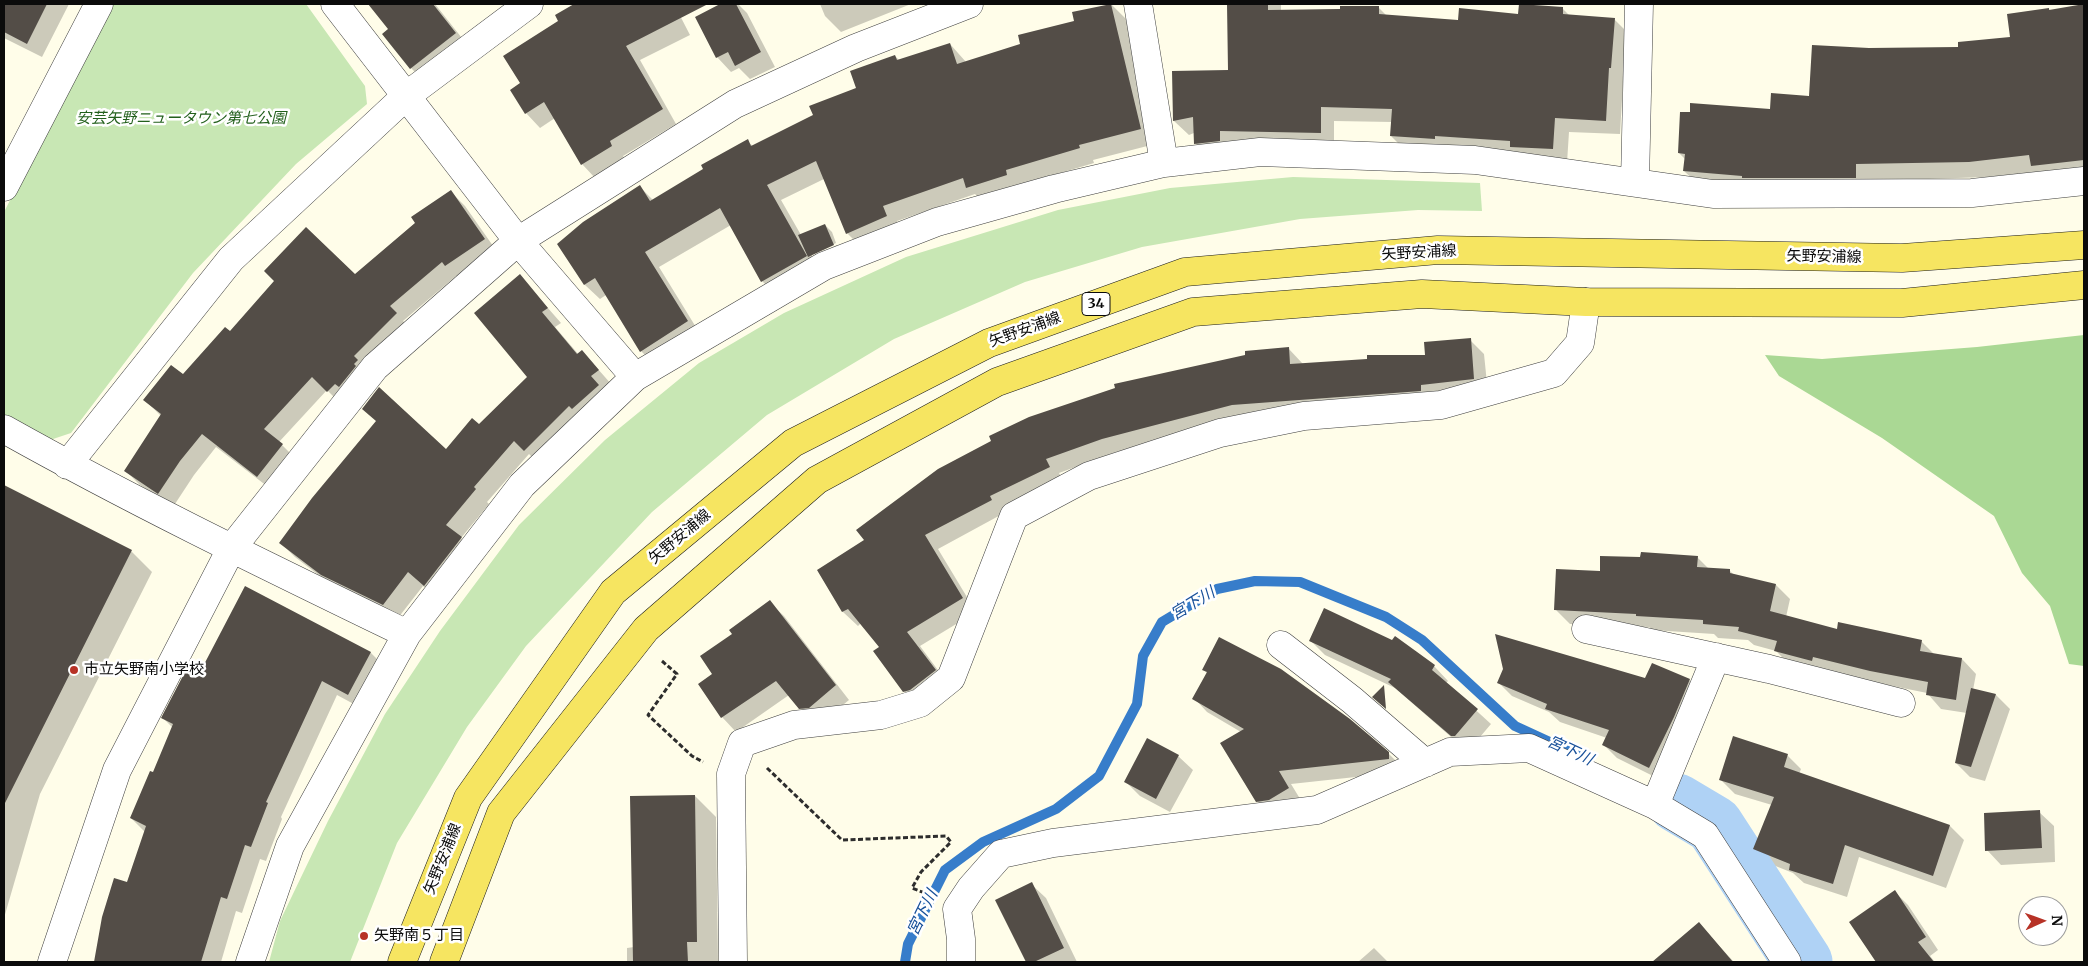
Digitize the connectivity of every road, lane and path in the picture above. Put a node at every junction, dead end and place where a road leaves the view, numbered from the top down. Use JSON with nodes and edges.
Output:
{"nodes":[{"id":1,"x":99,"y":4,"type":"edge"},
{"id":2,"x":334,"y":4,"type":"edge"},
{"id":3,"x":529,"y":4,"type":"edge"},
{"id":4,"x":969,"y":4,"type":"edge"},
{"id":5,"x":1138,"y":4,"type":"edge"},
{"id":6,"x":1639,"y":4,"type":"edge"},
{"id":7,"x":406,"y":96,"type":"junction"},
{"id":8,"x":1164,"y":163,"type":"junction"},
{"id":9,"x":2084,"y":181,"type":"edge"},
{"id":10,"x":1635,"y":182,"type":"junction"},
{"id":11,"x":4,"y":187,"type":"edge"},
{"id":12,"x":518,"y":241,"type":"junction"},
{"id":13,"x":2084,"y":245,"type":"edge"},
{"id":14,"x":2084,"y":285,"type":"edge"},
{"id":15,"x":1586,"y":302,"type":"junction"},
{"id":16,"x":635,"y":377,"type":"junction"},
{"id":17,"x":4,"y":430,"type":"edge"},
{"id":18,"x":67,"y":464,"type":"junction"},
{"id":19,"x":231,"y":549,"type":"junction"},
{"id":20,"x":1586,"y":629,"type":"dead end"},
{"id":21,"x":407,"y":634,"type":"junction"},
{"id":22,"x":1281,"y":645,"type":"dead end"},
{"id":23,"x":1716,"y":657,"type":"junction"},
{"id":24,"x":662,"y":661,"type":"dead end"},
{"id":25,"x":1901,"y":703,"type":"dead end"},
{"id":26,"x":742,"y":743,"type":"junction"},
{"id":27,"x":692,"y":756,"type":"dead end"},
{"id":28,"x":1425,"y":763,"type":"junction"},
{"id":29,"x":1655,"y":805,"type":"junction"},
{"id":30,"x":923,"y":892,"type":"dead end"},
{"id":31,"x":52,"y":962,"type":"edge"},
{"id":32,"x":250,"y":962,"type":"edge"},
{"id":33,"x":402,"y":962,"type":"edge"},
{"id":34,"x":444,"y":962,"type":"edge"},
{"id":35,"x":734,"y":962,"type":"edge"},
{"id":36,"x":961,"y":962,"type":"edge"},
{"id":37,"x":1787,"y":962,"type":"edge"}],
"edges":[{"from":1,"to":11,"type":"street"},
{"from":2,"to":7,"type":"street"},
{"from":3,"to":7,"type":"street"},
{"from":4,"to":12,"type":"street"},
{"from":5,"to":8,"type":"street"},
{"from":6,"to":10,"type":"street"},
{"from":7,"to":12,"type":"street"},
{"from":7,"to":18,"type":"street"},
{"from":8,"to":10,"type":"street"},
{"from":8,"to":16,"type":"street"},
{"from":9,"to":10,"type":"street"},
{"from":12,"to":16,"type":"street"},
{"from":12,"to":19,"type":"street"},
{"from":13,"to":33,"type":"main road","name":"矢野安浦線","number":"34"},
{"from":14,"to":15,"type":"main road"},
{"from":15,"to":26,"type":"street"},
{"from":15,"to":34,"type":"main road"},
{"from":16,"to":21,"type":"street"},
{"from":17,"to":18,"type":"street"},
{"from":18,"to":19,"type":"street"},
{"from":19,"to":21,"type":"street"},
{"from":19,"to":31,"type":"street"},
{"from":20,"to":23,"type":"street"},
{"from":21,"to":32,"type":"street"},
{"from":22,"to":28,"type":"street"},
{"from":23,"to":25,"type":"street"},
{"from":23,"to":29,"type":"street"},
{"from":24,"to":27,"type":"path"},
{"from":26,"to":30,"type":"path"},
{"from":26,"to":35,"type":"street"},
{"from":28,"to":29,"type":"street"},
{"from":28,"to":36,"type":"street"},
{"from":29,"to":37,"type":"street"}]}
